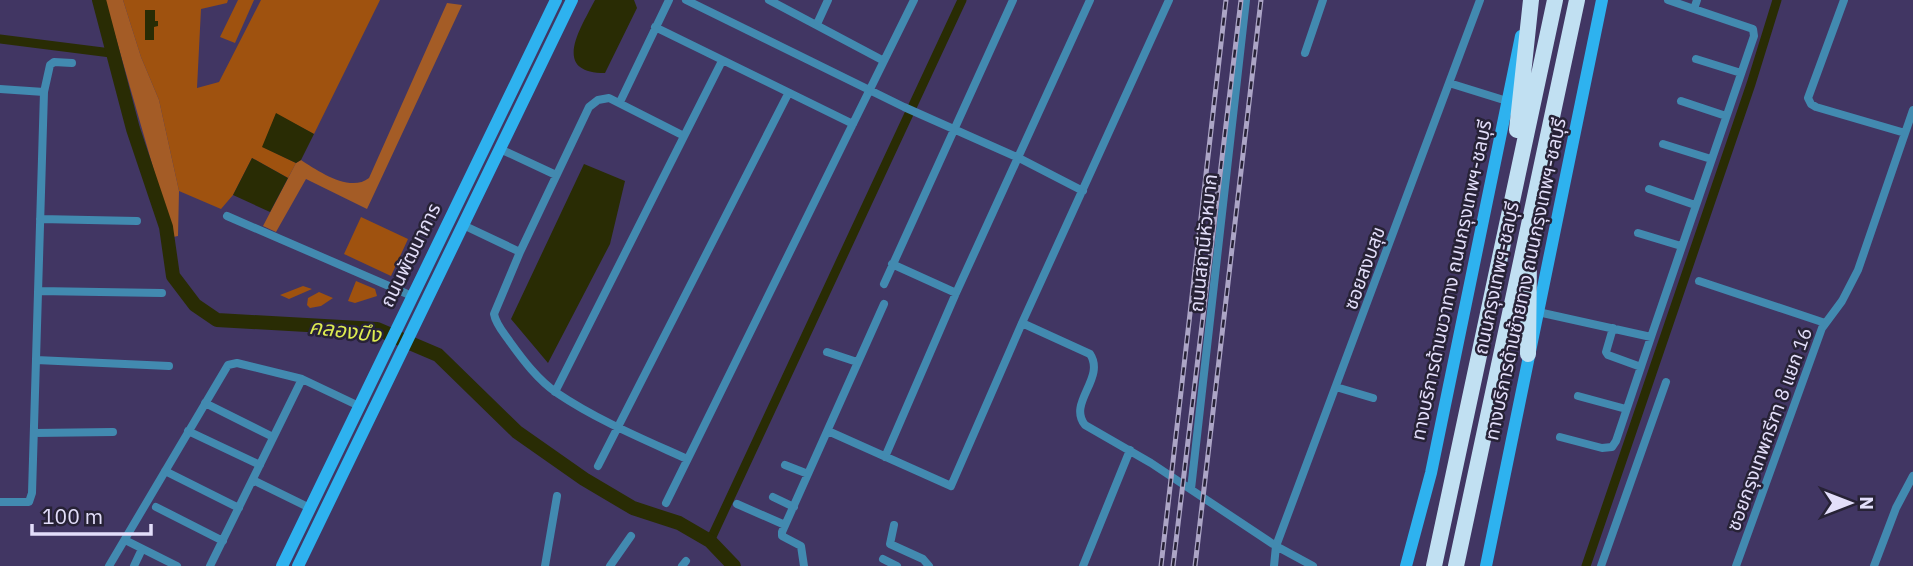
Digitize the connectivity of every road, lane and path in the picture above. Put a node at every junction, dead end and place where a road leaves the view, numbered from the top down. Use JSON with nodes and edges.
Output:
{"nodes":[{"id":1,"x":556,"y":0,"type":"edge"},
{"id":2,"x":572,"y":0,"type":"edge"},
{"id":3,"x":669,"y":0,"type":"edge"},
{"id":4,"x":686,"y":0,"type":"edge"},
{"id":5,"x":769,"y":0,"type":"edge"},
{"id":6,"x":828,"y":0,"type":"edge"},
{"id":7,"x":914,"y":0,"type":"edge"},
{"id":8,"x":1013,"y":0,"type":"edge"},
{"id":9,"x":1090,"y":0,"type":"edge"},
{"id":10,"x":1169,"y":0,"type":"edge"},
{"id":11,"x":1246,"y":0,"type":"edge"},
{"id":12,"x":1324,"y":0,"type":"edge"},
{"id":13,"x":1480,"y":0,"type":"edge"},
{"id":14,"x":1530,"y":0,"type":"edge"},
{"id":15,"x":1555,"y":0,"type":"edge"},
{"id":16,"x":1579,"y":0,"type":"edge"},
{"id":17,"x":1602,"y":0,"type":"edge"},
{"id":18,"x":1668,"y":0,"type":"edge"},
{"id":19,"x":1844,"y":0,"type":"edge"},
{"id":20,"x":1696,"y":5,"type":"edge"},
{"id":21,"x":817,"y":24,"type":"junction"},
{"id":22,"x":655,"y":27,"type":"junction"},
{"id":23,"x":1305,"y":53,"type":"dead end"},
{"id":24,"x":1696,"y":58,"type":"dead end"},
{"id":25,"x":722,"y":61,"type":"junction"},
{"id":26,"x":884,"y":61,"type":"junction"},
{"id":27,"x":72,"y":63,"type":"dead end"},
{"id":28,"x":1741,"y":73,"type":"junction"},
{"id":29,"x":1449,"y":83,"type":"junction"},
{"id":30,"x":0,"y":89,"type":"edge"},
{"id":31,"x":870,"y":90,"type":"junction"},
{"id":32,"x":44,"y":92,"type":"junction"},
{"id":33,"x":788,"y":94,"type":"junction"},
{"id":34,"x":1507,"y":101,"type":"junction"},
{"id":35,"x":1681,"y":101,"type":"dead end"},
{"id":36,"x":620,"y":102,"type":"junction"},
{"id":37,"x":1913,"y":110,"type":"edge"},
{"id":38,"x":1726,"y":116,"type":"junction"},
{"id":39,"x":853,"y":124,"type":"junction"},
{"id":40,"x":952,"y":129,"type":"junction"},
{"id":41,"x":1905,"y":133,"type":"junction"},
{"id":42,"x":684,"y":136,"type":"junction"},
{"id":43,"x":1663,"y":144,"type":"dead end"},
{"id":44,"x":500,"y":149,"type":"junction"},
{"id":45,"x":1018,"y":158,"type":"junction"},
{"id":46,"x":1711,"y":159,"type":"junction"},
{"id":47,"x":556,"y":175,"type":"junction"},
{"id":48,"x":468,"y":181,"type":"junction"},
{"id":49,"x":481,"y":188,"type":"junction"},
{"id":50,"x":1649,"y":189,"type":"dead end"},
{"id":51,"x":1083,"y":191,"type":"junction"},
{"id":52,"x":1695,"y":205,"type":"junction"},
{"id":53,"x":1508,"y":212,"type":"junction"},
{"id":54,"x":227,"y":216,"type":"dead end"},
{"id":55,"x":1530,"y":217,"type":"junction"},
{"id":56,"x":40,"y":219,"type":"junction"},
{"id":57,"x":137,"y":220,"type":"dead end"},
{"id":58,"x":463,"y":225,"type":"junction"},
{"id":59,"x":1638,"y":233,"type":"dead end"},
{"id":60,"x":1681,"y":247,"type":"junction"},
{"id":61,"x":520,"y":252,"type":"junction"},
{"id":62,"x":892,"y":264,"type":"junction"},
{"id":63,"x":1699,"y":281,"type":"dead end"},
{"id":64,"x":884,"y":284,"type":"dead end"},
{"id":65,"x":38,"y":291,"type":"junction"},
{"id":66,"x":162,"y":293,"type":"dead end"},
{"id":67,"x":956,"y":293,"type":"junction"},
{"id":68,"x":412,"y":296,"type":"junction"},
{"id":69,"x":884,"y":304,"type":"dead end"},
{"id":70,"x":1538,"y":312,"type":"junction"},
{"id":71,"x":1022,"y":323,"type":"junction"},
{"id":72,"x":1825,"y":323,"type":"junction"},
{"id":73,"x":1613,"y":328,"type":"junction"},
{"id":74,"x":1651,"y":337,"type":"junction"},
{"id":75,"x":827,"y":352,"type":"dead end"},
{"id":76,"x":1528,"y":354,"type":"junction"},
{"id":77,"x":36,"y":360,"type":"junction"},
{"id":78,"x":858,"y":362,"type":"junction"},
{"id":79,"x":169,"y":366,"type":"dead end"},
{"id":80,"x":1641,"y":367,"type":"junction"},
{"id":81,"x":302,"y":379,"type":"junction"},
{"id":82,"x":1666,"y":382,"type":"dead end"},
{"id":83,"x":1336,"y":387,"type":"junction"},
{"id":84,"x":555,"y":392,"type":"junction"},
{"id":85,"x":1578,"y":396,"type":"dead end"},
{"id":86,"x":1373,"y":398,"type":"dead end"},
{"id":87,"x":205,"y":403,"type":"junction"},
{"id":88,"x":359,"y":405,"type":"junction"},
{"id":89,"x":1626,"y":408,"type":"junction"},
{"id":90,"x":618,"y":427,"type":"junction"},
{"id":91,"x":828,"y":431,"type":"junction"},
{"id":92,"x":113,"y":432,"type":"dead end"},
{"id":93,"x":188,"y":432,"type":"junction"},
{"id":94,"x":34,"y":433,"type":"junction"},
{"id":95,"x":1560,"y":436,"type":"dead end"},
{"id":96,"x":273,"y":437,"type":"junction"},
{"id":97,"x":1130,"y":450,"type":"junction"},
{"id":98,"x":885,"y":457,"type":"junction"},
{"id":99,"x":687,"y":459,"type":"junction"},
{"id":100,"x":260,"y":465,"type":"junction"},
{"id":101,"x":785,"y":465,"type":"dead end"},
{"id":102,"x":598,"y":466,"type":"dead end"},
{"id":103,"x":165,"y":471,"type":"junction"},
{"id":104,"x":808,"y":474,"type":"junction"},
{"id":105,"x":1913,"y":476,"type":"edge"},
{"id":106,"x":253,"y":480,"type":"junction"},
{"id":107,"x":1191,"y":489,"type":"junction"},
{"id":108,"x":557,"y":496,"type":"dead end"},
{"id":109,"x":773,"y":497,"type":"dead end"},
{"id":110,"x":0,"y":502,"type":"edge"},
{"id":111,"x":666,"y":503,"type":"dead end"},
{"id":112,"x":737,"y":504,"type":"dead end"},
{"id":113,"x":156,"y":507,"type":"dead end"},
{"id":114,"x":794,"y":507,"type":"junction"},
{"id":115,"x":239,"y":508,"type":"junction"},
{"id":116,"x":310,"y":508,"type":"junction"},
{"id":117,"x":785,"y":525,"type":"junction"},
{"id":118,"x":894,"y":525,"type":"dead end"},
{"id":119,"x":631,"y":536,"type":"dead end"},
{"id":120,"x":125,"y":540,"type":"junction"},
{"id":121,"x":223,"y":541,"type":"junction"},
{"id":122,"x":1276,"y":546,"type":"junction"},
{"id":123,"x":142,"y":549,"type":"junction"},
{"id":124,"x":883,"y":559,"type":"dead end"},
{"id":125,"x":109,"y":566,"type":"edge"},
{"id":126,"x":134,"y":566,"type":"edge"},
{"id":127,"x":177,"y":566,"type":"edge"},
{"id":128,"x":211,"y":566,"type":"edge"},
{"id":129,"x":282,"y":566,"type":"edge"},
{"id":130,"x":298,"y":566,"type":"edge"},
{"id":131,"x":545,"y":566,"type":"edge"},
{"id":132,"x":610,"y":566,"type":"edge"},
{"id":133,"x":804,"y":566,"type":"edge"},
{"id":134,"x":897,"y":566,"type":"edge"},
{"id":135,"x":929,"y":566,"type":"edge"},
{"id":136,"x":1083,"y":566,"type":"edge"},
{"id":137,"x":1274,"y":566,"type":"edge"},
{"id":138,"x":1313,"y":566,"type":"edge"},
{"id":139,"x":1406,"y":566,"type":"edge"},
{"id":140,"x":1434,"y":566,"type":"edge"},
{"id":141,"x":1456,"y":566,"type":"edge"},
{"id":142,"x":1486,"y":566,"type":"edge"},
{"id":143,"x":1601,"y":566,"type":"edge"},
{"id":144,"x":1736,"y":566,"type":"edge"},
{"id":145,"x":1874,"y":566,"type":"edge"}],
"edges":[{"from":1,"to":48,"type":"main road","name":"ถนนพัฒนาการ"},
{"from":2,"to":44,"type":"main road","name":"ถนนพัฒนาการ"},
{"from":3,"to":22,"type":"street"},
{"from":4,"to":31,"type":"street"},
{"from":5,"to":21,"type":"street"},
{"from":6,"to":21,"type":"street"},
{"from":7,"to":26,"type":"street"},
{"from":8,"to":40,"type":"street"},
{"from":9,"to":45,"type":"street"},
{"from":10,"to":51,"type":"street"},
{"from":11,"to":107,"type":"street","name":"ถนนสถานีหัวหมาก"},
{"from":12,"to":23,"type":"street"},
{"from":13,"to":29,"type":"street","name":"ซอยสงบสุข"},
{"from":14,"to":34,"type":"main road","name":"ทางบริการด้านขวาทาง ถนนกรุงเทพฯ-ชลบุรี"},
{"from":14,"to":53,"type":"highway"},
{"from":15,"to":53,"type":"highway","name":"ถนนกรุงเทพฯ-ชลบุรี"},
{"from":16,"to":55,"type":"highway","name":"ถนนกรุงเทพฯ-ชลบุรี"},
{"from":17,"to":70,"type":"main road","name":"ทางบริการด้านซ้ายทาง ถนนกรุงเทพฯ-ชลบุรี"},
{"from":18,"to":20,"type":"street"},
{"from":19,"to":41,"type":"street"},
{"from":20,"to":28,"type":"street"},
{"from":21,"to":26,"type":"street"},
{"from":22,"to":25,"type":"street"},
{"from":22,"to":36,"type":"street"},
{"from":24,"to":28,"type":"street"},
{"from":25,"to":33,"type":"street"},
{"from":25,"to":42,"type":"street"},
{"from":26,"to":31,"type":"street"},
{"from":27,"to":32,"type":"street"},
{"from":28,"to":38,"type":"street"},
{"from":29,"to":34,"type":"street"},
{"from":29,"to":83,"type":"street","name":"ซอยสงบสุข"},
{"from":30,"to":32,"type":"street"},
{"from":31,"to":39,"type":"street"},
{"from":31,"to":40,"type":"street"},
{"from":32,"to":56,"type":"street"},
{"from":33,"to":39,"type":"street"},
{"from":33,"to":90,"type":"street"},
{"from":34,"to":139,"type":"main road","name":"ทางบริการด้านขวาทาง ถนนกรุงเทพฯ-ชลบุรี"},
{"from":35,"to":38,"type":"street"},
{"from":36,"to":42,"type":"street"},
{"from":36,"to":47,"type":"street"},
{"from":37,"to":41,"type":"street","name":"ซอยกรุงเทพกรีฑา 8 แยก 16"},
{"from":38,"to":46,"type":"street"},
{"from":39,"to":99,"type":"street"},
{"from":40,"to":45,"type":"street"},
{"from":40,"to":62,"type":"street"},
{"from":41,"to":72,"type":"street","name":"ซอยกรุงเทพกรีฑา 8 แยก 16"},
{"from":42,"to":84,"type":"street"},
{"from":43,"to":46,"type":"street"},
{"from":44,"to":47,"type":"street"},
{"from":44,"to":49,"type":"main road","name":"ถนนพัฒนาการ"},
{"from":45,"to":51,"type":"street"},
{"from":45,"to":67,"type":"street"},
{"from":46,"to":52,"type":"street"},
{"from":47,"to":61,"type":"street"},
{"from":48,"to":49,"type":"main road"},
{"from":48,"to":68,"type":"main road","name":"ถนนพัฒนาการ"},
{"from":49,"to":58,"type":"main road","name":"ถนนพัฒนาการ"},
{"from":50,"to":52,"type":"street"},
{"from":51,"to":71,"type":"street"},
{"from":52,"to":60,"type":"street"},
{"from":53,"to":140,"type":"highway","name":"ถนนกรุงเทพฯ-ชลบุรี"},
{"from":54,"to":68,"type":"street"},
{"from":55,"to":76,"type":"highway"},
{"from":55,"to":141,"type":"highway","name":"ถนนกรุงเทพฯ-ชลบุรี"},
{"from":56,"to":57,"type":"street"},
{"from":56,"to":65,"type":"street"},
{"from":58,"to":61,"type":"street"},
{"from":58,"to":130,"type":"main road","name":"ถนนพัฒนาการ"},
{"from":59,"to":60,"type":"street"},
{"from":60,"to":74,"type":"street"},
{"from":61,"to":84,"type":"street"},
{"from":62,"to":64,"type":"street"},
{"from":62,"to":67,"type":"street"},
{"from":63,"to":72,"type":"street"},
{"from":65,"to":66,"type":"street"},
{"from":65,"to":77,"type":"street"},
{"from":67,"to":98,"type":"street"},
{"from":68,"to":88,"type":"main road","name":"ถนนพัฒนาการ"},
{"from":69,"to":78,"type":"street"},
{"from":70,"to":73,"type":"street"},
{"from":70,"to":76,"type":"main road","name":"ทางบริการด้านซ้ายทาง ถนนกรุงเทพฯ-ชลบุรี"},
{"from":71,"to":97,"type":"street"},
{"from":71,"to":98,"type":"street"},
{"from":72,"to":144,"type":"street","name":"ซอยกรุงเทพกรีฑา 8 แยก 16"},
{"from":73,"to":74,"type":"street"},
{"from":73,"to":80,"type":"street"},
{"from":74,"to":80,"type":"street"},
{"from":75,"to":78,"type":"street"},
{"from":76,"to":142,"type":"main road","name":"ทางบริการด้านซ้ายทาง ถนนกรุงเทพฯ-ชลบุรี"},
{"from":77,"to":79,"type":"street"},
{"from":77,"to":94,"type":"street"},
{"from":78,"to":91,"type":"street"},
{"from":80,"to":89,"type":"street"},
{"from":81,"to":87,"type":"street"},
{"from":81,"to":88,"type":"street"},
{"from":81,"to":96,"type":"street"},
{"from":82,"to":143,"type":"street"},
{"from":83,"to":86,"type":"street"},
{"from":83,"to":122,"type":"street","name":"ซอยสงบสุข"},
{"from":84,"to":90,"type":"street"},
{"from":85,"to":89,"type":"street"},
{"from":87,"to":93,"type":"street"},
{"from":87,"to":96,"type":"street"},
{"from":88,"to":116,"type":"main road","name":"ถนนพัฒนาการ"},
{"from":89,"to":95,"type":"street"},
{"from":90,"to":99,"type":"street"},
{"from":90,"to":102,"type":"street"},
{"from":91,"to":98,"type":"street"},
{"from":91,"to":104,"type":"street"},
{"from":92,"to":94,"type":"street"},
{"from":93,"to":100,"type":"street"},
{"from":93,"to":103,"type":"street"},
{"from":94,"to":110,"type":"street"},
{"from":96,"to":100,"type":"street"},
{"from":97,"to":107,"type":"street"},
{"from":97,"to":136,"type":"street"},
{"from":99,"to":111,"type":"street"},
{"from":100,"to":106,"type":"street"},
{"from":101,"to":104,"type":"street"},
{"from":103,"to":115,"type":"street"},
{"from":103,"to":120,"type":"street"},
{"from":104,"to":114,"type":"street"},
{"from":105,"to":145,"type":"street"},
{"from":106,"to":115,"type":"street"},
{"from":106,"to":116,"type":"street"},
{"from":107,"to":122,"type":"street"},
{"from":108,"to":131,"type":"street"},
{"from":109,"to":114,"type":"street"},
{"from":112,"to":117,"type":"street"},
{"from":113,"to":121,"type":"street"},
{"from":114,"to":117,"type":"street"},
{"from":115,"to":121,"type":"street"},
{"from":116,"to":129,"type":"main road","name":"ถนนพัฒนาการ"},
{"from":117,"to":133,"type":"street"},
{"from":118,"to":135,"type":"street"},
{"from":119,"to":132,"type":"street"},
{"from":120,"to":123,"type":"street"},
{"from":120,"to":125,"type":"street"},
{"from":121,"to":128,"type":"street"},
{"from":122,"to":137,"type":"street","name":"ซอยสงบสุข"},
{"from":122,"to":138,"type":"street"},
{"from":123,"to":126,"type":"street"},
{"from":123,"to":127,"type":"street"},
{"from":124,"to":134,"type":"street"}]}
